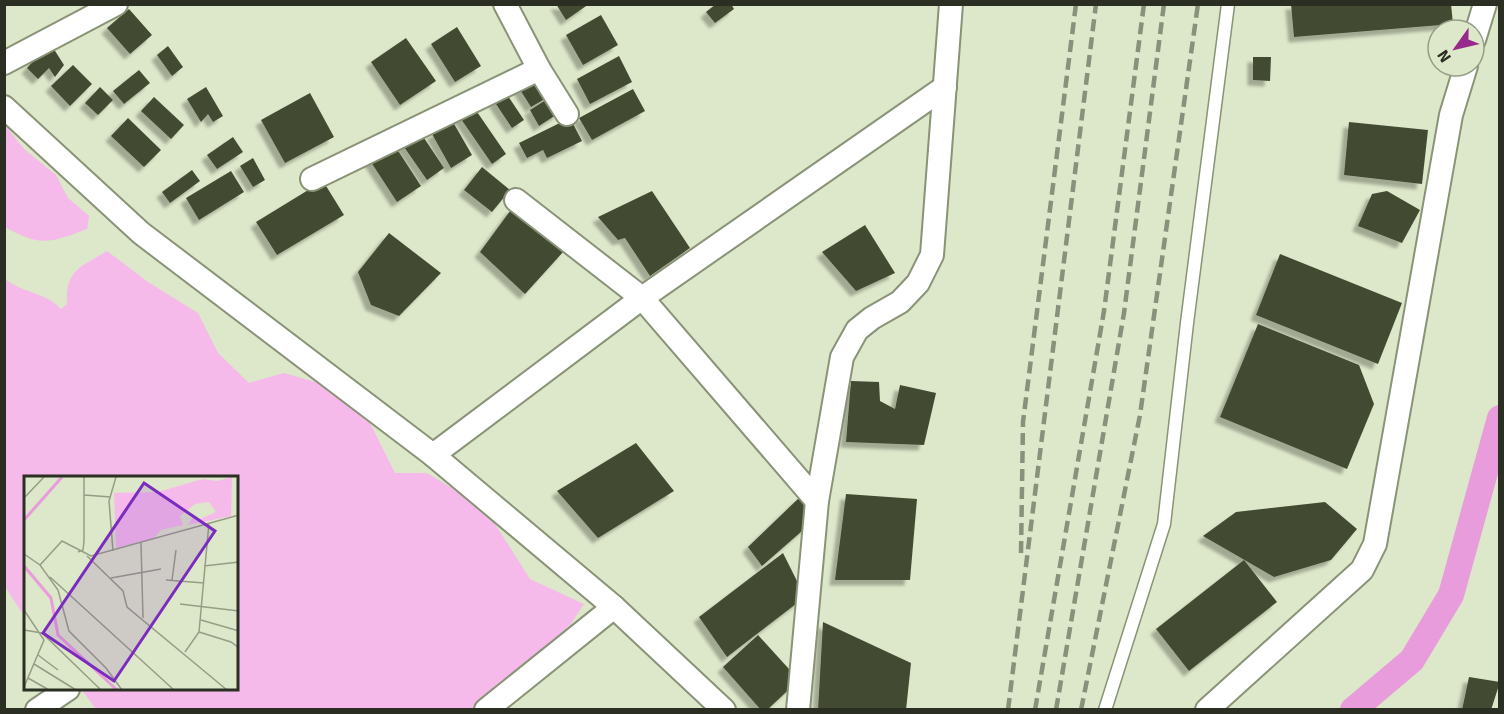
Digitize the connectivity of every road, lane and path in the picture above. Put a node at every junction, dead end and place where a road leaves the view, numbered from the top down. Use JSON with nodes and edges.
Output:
{"nodes":[{"id":1,"x":116,"y":4,"type":"edge"},
{"id":2,"x":505,"y":4,"type":"edge"},
{"id":3,"x":951,"y":4,"type":"edge"},
{"id":4,"x":1228,"y":4,"type":"edge"},
{"id":5,"x":4,"y":63,"type":"edge"},
{"id":6,"x":539,"y":69,"type":"junction"},
{"id":7,"x":1462,"y":78,"type":"edge"},
{"id":8,"x":945,"y":87,"type":"junction"},
{"id":9,"x":4,"y":107,"type":"edge"},
{"id":10,"x":567,"y":114,"type":"dead end"},
{"id":11,"x":312,"y":179,"type":"dead end"},
{"id":12,"x":516,"y":200,"type":"dead end"},
{"id":13,"x":642,"y":298,"type":"junction"},
{"id":14,"x":433,"y":455,"type":"junction"},
{"id":15,"x":818,"y":501,"type":"junction"},
{"id":16,"x":614,"y":607,"type":"junction"},
{"id":17,"x":68,"y":690,"type":"edge"},
{"id":18,"x":37,"y":710,"type":"edge"},
{"id":19,"x":486,"y":710,"type":"edge"},
{"id":20,"x":724,"y":710,"type":"edge"},
{"id":21,"x":798,"y":710,"type":"edge"},
{"id":22,"x":1105,"y":710,"type":"edge"},
{"id":23,"x":1207,"y":710,"type":"edge"}],
"edges":[{"from":1,"to":5,"type":"street"},
{"from":2,"to":6,"type":"street"},
{"from":3,"to":8,"type":"street"},
{"from":4,"to":22,"type":"lane"},
{"from":6,"to":10,"type":"street"},
{"from":6,"to":11,"type":"street"},
{"from":7,"to":23,"type":"street"},
{"from":8,"to":13,"type":"street"},
{"from":8,"to":15,"type":"street"},
{"from":9,"to":14,"type":"street"},
{"from":12,"to":13,"type":"street"},
{"from":13,"to":14,"type":"street"},
{"from":13,"to":15,"type":"street"},
{"from":14,"to":16,"type":"street"},
{"from":15,"to":21,"type":"street"},
{"from":16,"to":19,"type":"street"},
{"from":16,"to":20,"type":"street"},
{"from":17,"to":18,"type":"street"}]}
